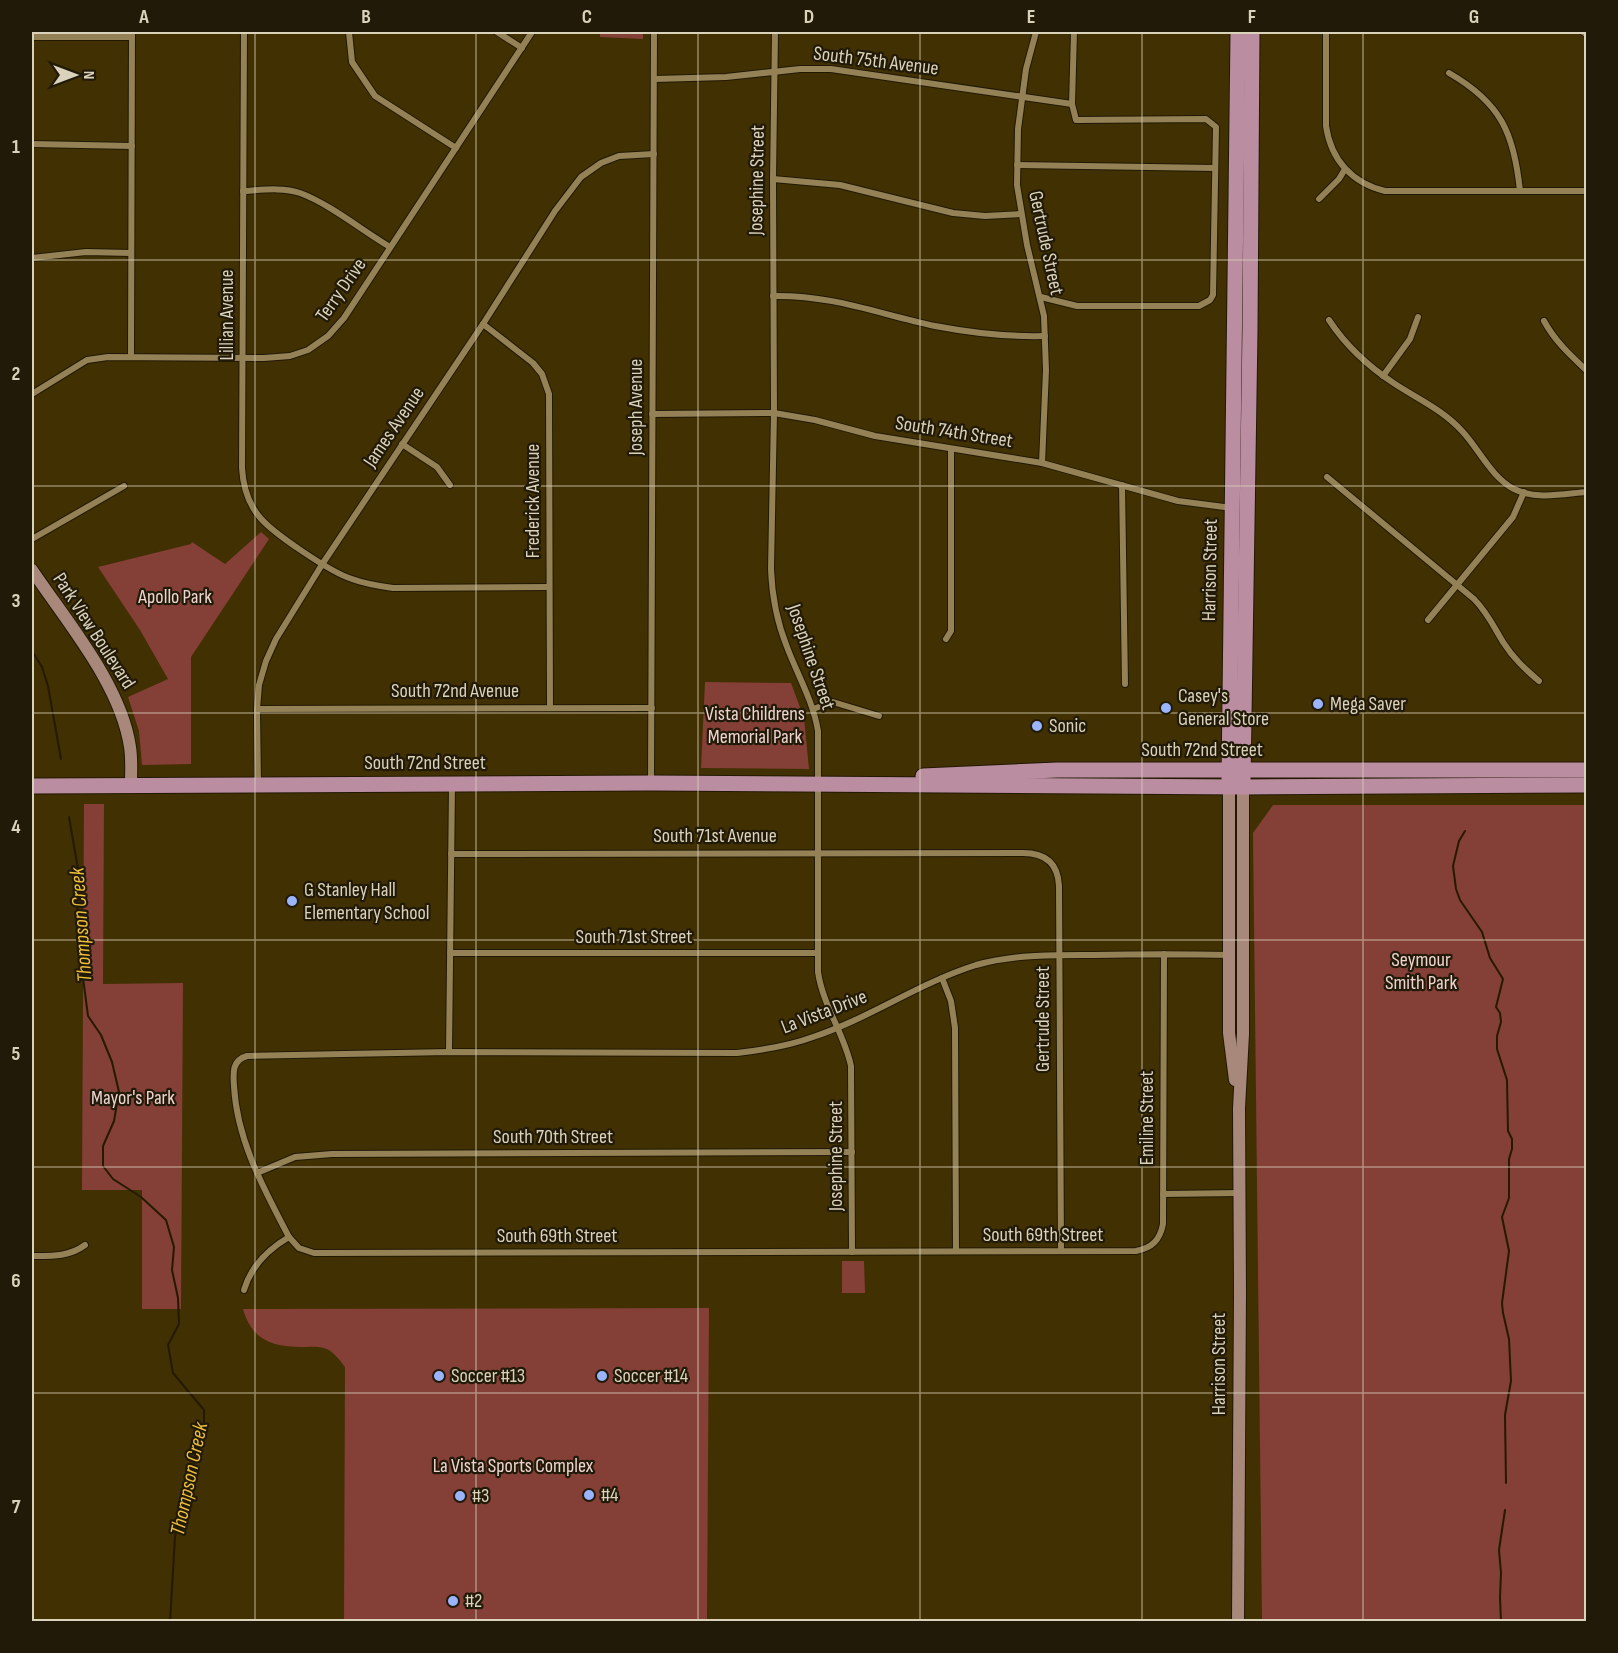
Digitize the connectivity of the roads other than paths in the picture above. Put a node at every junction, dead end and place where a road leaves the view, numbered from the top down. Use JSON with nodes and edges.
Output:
{"nodes":[{"id":1,"x":244,"y":32,"type":"edge"},
{"id":2,"x":349,"y":32,"type":"edge"},
{"id":3,"x":497,"y":32,"type":"edge"},
{"id":4,"x":532,"y":32,"type":"edge"},
{"id":5,"x":654,"y":32,"type":"edge"},
{"id":6,"x":775,"y":32,"type":"edge"},
{"id":7,"x":1036,"y":32,"type":"edge"},
{"id":8,"x":1074,"y":32,"type":"edge"},
{"id":9,"x":1238,"y":32,"type":"edge"},
{"id":10,"x":1252,"y":32,"type":"edge"},
{"id":11,"x":1326,"y":32,"type":"edge"},
{"id":12,"x":132,"y":34,"type":"edge"},
{"id":13,"x":32,"y":37,"type":"edge"},
{"id":14,"x":522,"y":48,"type":"junction"},
{"id":15,"x":776,"y":70,"type":"junction"},
{"id":16,"x":1449,"y":73,"type":"dead end"},
{"id":17,"x":655,"y":79,"type":"junction"},
{"id":18,"x":1022,"y":96,"type":"junction"},
{"id":19,"x":1072,"y":104,"type":"junction"},
{"id":20,"x":32,"y":144,"type":"edge"},
{"id":21,"x":132,"y":146,"type":"junction"},
{"id":22,"x":456,"y":148,"type":"junction"},
{"id":23,"x":654,"y":154,"type":"junction"},
{"id":24,"x":1017,"y":165,"type":"junction"},
{"id":25,"x":1215,"y":168,"type":"junction"},
{"id":26,"x":1345,"y":169,"type":"junction"},
{"id":27,"x":773,"y":179,"type":"junction"},
{"id":28,"x":243,"y":191,"type":"junction"},
{"id":29,"x":1520,"y":191,"type":"junction"},
{"id":30,"x":1587,"y":191,"type":"edge"},
{"id":31,"x":1318,"y":199,"type":"dead end"},
{"id":32,"x":1021,"y":214,"type":"junction"},
{"id":33,"x":390,"y":247,"type":"junction"},
{"id":34,"x":131,"y":253,"type":"junction"},
{"id":35,"x":32,"y":258,"type":"edge"},
{"id":36,"x":773,"y":296,"type":"junction"},
{"id":37,"x":1041,"y":297,"type":"junction"},
{"id":38,"x":1418,"y":317,"type":"dead end"},
{"id":39,"x":1329,"y":320,"type":"dead end"},
{"id":40,"x":1544,"y":321,"type":"dead end"},
{"id":41,"x":483,"y":324,"type":"junction"},
{"id":42,"x":1045,"y":336,"type":"junction"},
{"id":43,"x":131,"y":356,"type":"junction"},
{"id":44,"x":244,"y":358,"type":"junction"},
{"id":45,"x":1587,"y":370,"type":"edge"},
{"id":46,"x":1383,"y":376,"type":"junction"},
{"id":47,"x":32,"y":394,"type":"edge"},
{"id":48,"x":774,"y":413,"type":"junction"},
{"id":49,"x":652,"y":414,"type":"junction"},
{"id":50,"x":402,"y":444,"type":"junction"},
{"id":51,"x":951,"y":449,"type":"junction"},
{"id":52,"x":1042,"y":463,"type":"junction"},
{"id":53,"x":1327,"y":477,"type":"dead end"},
{"id":54,"x":450,"y":485,"type":"dead end"},
{"id":55,"x":1122,"y":485,"type":"junction"},
{"id":56,"x":124,"y":486,"type":"dead end"},
{"id":57,"x":1524,"y":492,"type":"junction"},
{"id":58,"x":1587,"y":492,"type":"edge"},
{"id":59,"x":1240,"y":508,"type":"junction"},
{"id":60,"x":32,"y":539,"type":"edge"},
{"id":61,"x":323,"y":563,"type":"junction"},
{"id":62,"x":32,"y":570,"type":"edge"},
{"id":63,"x":1458,"y":585,"type":"junction"},
{"id":64,"x":549,"y":587,"type":"junction"},
{"id":65,"x":1428,"y":620,"type":"dead end"},
{"id":66,"x":946,"y":639,"type":"dead end"},
{"id":67,"x":1539,"y":681,"type":"dead end"},
{"id":68,"x":1125,"y":684,"type":"dead end"},
{"id":69,"x":550,"y":707,"type":"junction"},
{"id":70,"x":652,"y":708,"type":"junction"},
{"id":71,"x":257,"y":709,"type":"junction"},
{"id":72,"x":813,"y":709,"type":"junction"},
{"id":73,"x":879,"y":716,"type":"dead end"},
{"id":74,"x":1587,"y":770,"type":"edge"},
{"id":75,"x":1236,"y":771,"type":"junction"},
{"id":76,"x":651,"y":783,"type":"junction"},
{"id":77,"x":452,"y":784,"type":"junction"},
{"id":78,"x":818,"y":784,"type":"junction"},
{"id":79,"x":131,"y":785,"type":"junction"},
{"id":80,"x":258,"y":785,"type":"junction"},
{"id":81,"x":1587,"y":785,"type":"edge"},
{"id":82,"x":32,"y":786,"type":"edge"},
{"id":83,"x":1236,"y":787,"type":"junction"},
{"id":84,"x":451,"y":854,"type":"junction"},
{"id":85,"x":817,"y":854,"type":"junction"},
{"id":86,"x":980,"y":854,"type":"joint"},
{"id":87,"x":450,"y":953,"type":"junction"},
{"id":88,"x":817,"y":953,"type":"junction"},
{"id":89,"x":1164,"y":954,"type":"junction"},
{"id":90,"x":1059,"y":955,"type":"junction"},
{"id":91,"x":1229,"y":955,"type":"junction"},
{"id":92,"x":1242,"y":955,"type":"junction"},
{"id":93,"x":942,"y":978,"type":"junction"},
{"id":94,"x":837,"y":1028,"type":"junction"},
{"id":95,"x":449,"y":1052,"type":"junction"},
{"id":96,"x":1239,"y":1108,"type":"junction"},
{"id":97,"x":852,"y":1152,"type":"junction"},
{"id":98,"x":257,"y":1173,"type":"junction"},
{"id":99,"x":1240,"y":1193,"type":"junction"},
{"id":100,"x":1163,"y":1194,"type":"junction"},
{"id":101,"x":289,"y":1237,"type":"junction"},
{"id":102,"x":85,"y":1245,"type":"dead end"},
{"id":103,"x":956,"y":1251,"type":"junction"},
{"id":104,"x":1061,"y":1251,"type":"junction"},
{"id":105,"x":852,"y":1252,"type":"junction"},
{"id":106,"x":1120,"y":1252,"type":"joint"},
{"id":107,"x":32,"y":1256,"type":"edge"},
{"id":108,"x":244,"y":1290,"type":"dead end"},
{"id":109,"x":1238,"y":1622,"type":"edge"}],
"edges":[{"from":1,"to":28,"type":"street","name":"Lillian Avenue"},
{"from":2,"to":22,"type":"street"},
{"from":3,"to":14,"type":"street"},
{"from":4,"to":14,"type":"street","name":"Terry Drive"},
{"from":5,"to":17,"type":"street","name":"Joseph Avenue"},
{"from":6,"to":15,"type":"street","name":"Josephine Street"},
{"from":7,"to":18,"type":"street","name":"Gertrude Street"},
{"from":8,"to":19,"type":"street"},
{"from":9,"to":59,"type":"main road","name":"Harrison Street"},
{"from":10,"to":59,"type":"main road","name":"Harrison Street"},
{"from":11,"to":26,"type":"street"},
{"from":12,"to":13,"type":"street"},
{"from":12,"to":21,"type":"street"},
{"from":14,"to":22,"type":"street","name":"Terry Drive"},
{"from":15,"to":17,"type":"street","name":"South 75th Avenue"},
{"from":15,"to":18,"type":"street","name":"South 75th Avenue"},
{"from":15,"to":27,"type":"street","name":"Josephine Street"},
{"from":16,"to":29,"type":"street"},
{"from":17,"to":23,"type":"street","name":"Joseph Avenue"},
{"from":18,"to":19,"type":"street","name":"South 75th Avenue"},
{"from":18,"to":24,"type":"street","name":"Gertrude Street"},
{"from":19,"to":25,"type":"street"},
{"from":20,"to":21,"type":"street"},
{"from":21,"to":34,"type":"street"},
{"from":22,"to":33,"type":"street","name":"Terry Drive"},
{"from":23,"to":41,"type":"street","name":"James Avenue"},
{"from":23,"to":49,"type":"street","name":"Joseph Avenue"},
{"from":24,"to":25,"type":"street"},
{"from":24,"to":32,"type":"street","name":"Gertrude Street"},
{"from":25,"to":37,"type":"street"},
{"from":26,"to":29,"type":"street"},
{"from":26,"to":31,"type":"street"},
{"from":27,"to":32,"type":"street"},
{"from":27,"to":36,"type":"street","name":"Josephine Street"},
{"from":28,"to":33,"type":"street"},
{"from":28,"to":44,"type":"street","name":"Lillian Avenue"},
{"from":29,"to":30,"type":"street"},
{"from":32,"to":37,"type":"street","name":"Gertrude Street"},
{"from":33,"to":44,"type":"street","name":"Terry Drive"},
{"from":34,"to":35,"type":"street"},
{"from":34,"to":43,"type":"street"},
{"from":36,"to":42,"type":"street"},
{"from":36,"to":48,"type":"street","name":"Josephine Street"},
{"from":37,"to":42,"type":"street","name":"Gertrude Street"},
{"from":38,"to":46,"type":"street"},
{"from":39,"to":46,"type":"street"},
{"from":40,"to":45,"type":"street"},
{"from":41,"to":50,"type":"street","name":"James Avenue"},
{"from":41,"to":64,"type":"street","name":"Frederick Avenue"},
{"from":42,"to":52,"type":"street","name":"Gertrude Street"},
{"from":43,"to":44,"type":"street","name":"Terry Drive"},
{"from":43,"to":47,"type":"street","name":"Terry Drive"},
{"from":44,"to":61,"type":"street","name":"Lillian Avenue"},
{"from":46,"to":57,"type":"street"},
{"from":48,"to":49,"type":"street","name":"South 74th Street"},
{"from":48,"to":51,"type":"street","name":"South 74th Street"},
{"from":48,"to":72,"type":"street","name":"Josephine Street"},
{"from":49,"to":70,"type":"street","name":"Joseph Avenue"},
{"from":50,"to":54,"type":"street"},
{"from":50,"to":61,"type":"street","name":"James Avenue"},
{"from":51,"to":52,"type":"street","name":"South 74th Street"},
{"from":51,"to":66,"type":"street"},
{"from":52,"to":55,"type":"street","name":"South 74th Street"},
{"from":53,"to":63,"type":"street"},
{"from":55,"to":59,"type":"street","name":"South 74th Street"},
{"from":55,"to":68,"type":"street"},
{"from":56,"to":60,"type":"street"},
{"from":57,"to":58,"type":"street"},
{"from":57,"to":63,"type":"street"},
{"from":59,"to":75,"type":"main road","name":"Harrison Street"},
{"from":61,"to":64,"type":"street","name":"Lillian Avenue"},
{"from":61,"to":71,"type":"street","name":"James Avenue"},
{"from":62,"to":79,"type":"main road","name":"Park View Boulevard"},
{"from":63,"to":65,"type":"street"},
{"from":63,"to":67,"type":"street"},
{"from":64,"to":69,"type":"street","name":"Frederick Avenue"},
{"from":69,"to":70,"type":"street","name":"South 72nd Avenue"},
{"from":69,"to":71,"type":"street","name":"South 72nd Avenue"},
{"from":70,"to":76,"type":"street","name":"Joseph Avenue"},
{"from":71,"to":80,"type":"street","name":"James Avenue"},
{"from":72,"to":73,"type":"street"},
{"from":72,"to":78,"type":"street","name":"Josephine Street"},
{"from":74,"to":75,"type":"main road","name":"South 72nd Street"},
{"from":75,"to":78,"type":"main road","name":"South 72nd Street"},
{"from":75,"to":83,"type":"main road","name":"Harrison Street"},
{"from":76,"to":77,"type":"main road","name":"South 72nd Street"},
{"from":76,"to":78,"type":"main road","name":"South 72nd Street"},
{"from":77,"to":80,"type":"main road","name":"South 72nd Street"},
{"from":77,"to":84,"type":"street"},
{"from":78,"to":83,"type":"main road","name":"South 72nd Street"},
{"from":78,"to":85,"type":"street","name":"Josephine Street"},
{"from":79,"to":80,"type":"main road","name":"South 72nd Street"},
{"from":79,"to":82,"type":"main road","name":"South 72nd Street"},
{"from":81,"to":83,"type":"main road","name":"South 72nd Street"},
{"from":83,"to":91,"type":"main road","name":"Harrison Street"},
{"from":83,"to":92,"type":"main road","name":"Harrison Street"},
{"from":84,"to":85,"type":"street","name":"South 71st Avenue"},
{"from":84,"to":87,"type":"street"},
{"from":85,"to":86,"type":"street","name":"South 71st Avenue"},
{"from":85,"to":88,"type":"street","name":"Josephine Street"},
{"from":86,"to":90,"type":"street","name":"Gertrude Street"},
{"from":87,"to":88,"type":"street","name":"South 71st Street"},
{"from":87,"to":95,"type":"street"},
{"from":88,"to":94,"type":"street","name":"Josephine Street"},
{"from":89,"to":90,"type":"street","name":"La Vista Drive"},
{"from":89,"to":91,"type":"street","name":"La Vista Drive"},
{"from":89,"to":100,"type":"street","name":"Emiline Street"},
{"from":90,"to":93,"type":"street","name":"La Vista Drive"},
{"from":90,"to":104,"type":"street","name":"Gertrude Street"},
{"from":91,"to":92,"type":"street","name":"La Vista Drive"},
{"from":91,"to":96,"type":"main road","name":"Harrison Street"},
{"from":92,"to":96,"type":"main road","name":"Harrison Street"},
{"from":93,"to":94,"type":"street","name":"La Vista Drive"},
{"from":93,"to":103,"type":"street"},
{"from":94,"to":95,"type":"street","name":"La Vista Drive"},
{"from":94,"to":97,"type":"street","name":"Josephine Street"},
{"from":95,"to":98,"type":"street","name":"La Vista Drive"},
{"from":96,"to":99,"type":"main road","name":"Harrison Street"},
{"from":97,"to":98,"type":"street","name":"South 70th Street"},
{"from":97,"to":105,"type":"street","name":"Josephine Street"},
{"from":98,"to":101,"type":"street"},
{"from":99,"to":100,"type":"street"},
{"from":99,"to":109,"type":"main road","name":"Harrison Street"},
{"from":100,"to":106,"type":"street","name":"Emiline Street"},
{"from":101,"to":105,"type":"street","name":"South 69th Street"},
{"from":101,"to":108,"type":"street"},
{"from":102,"to":107,"type":"street"},
{"from":103,"to":104,"type":"street","name":"South 69th Street"},
{"from":103,"to":105,"type":"street","name":"South 69th Street"},
{"from":104,"to":106,"type":"street","name":"South 69th Street"}]}
